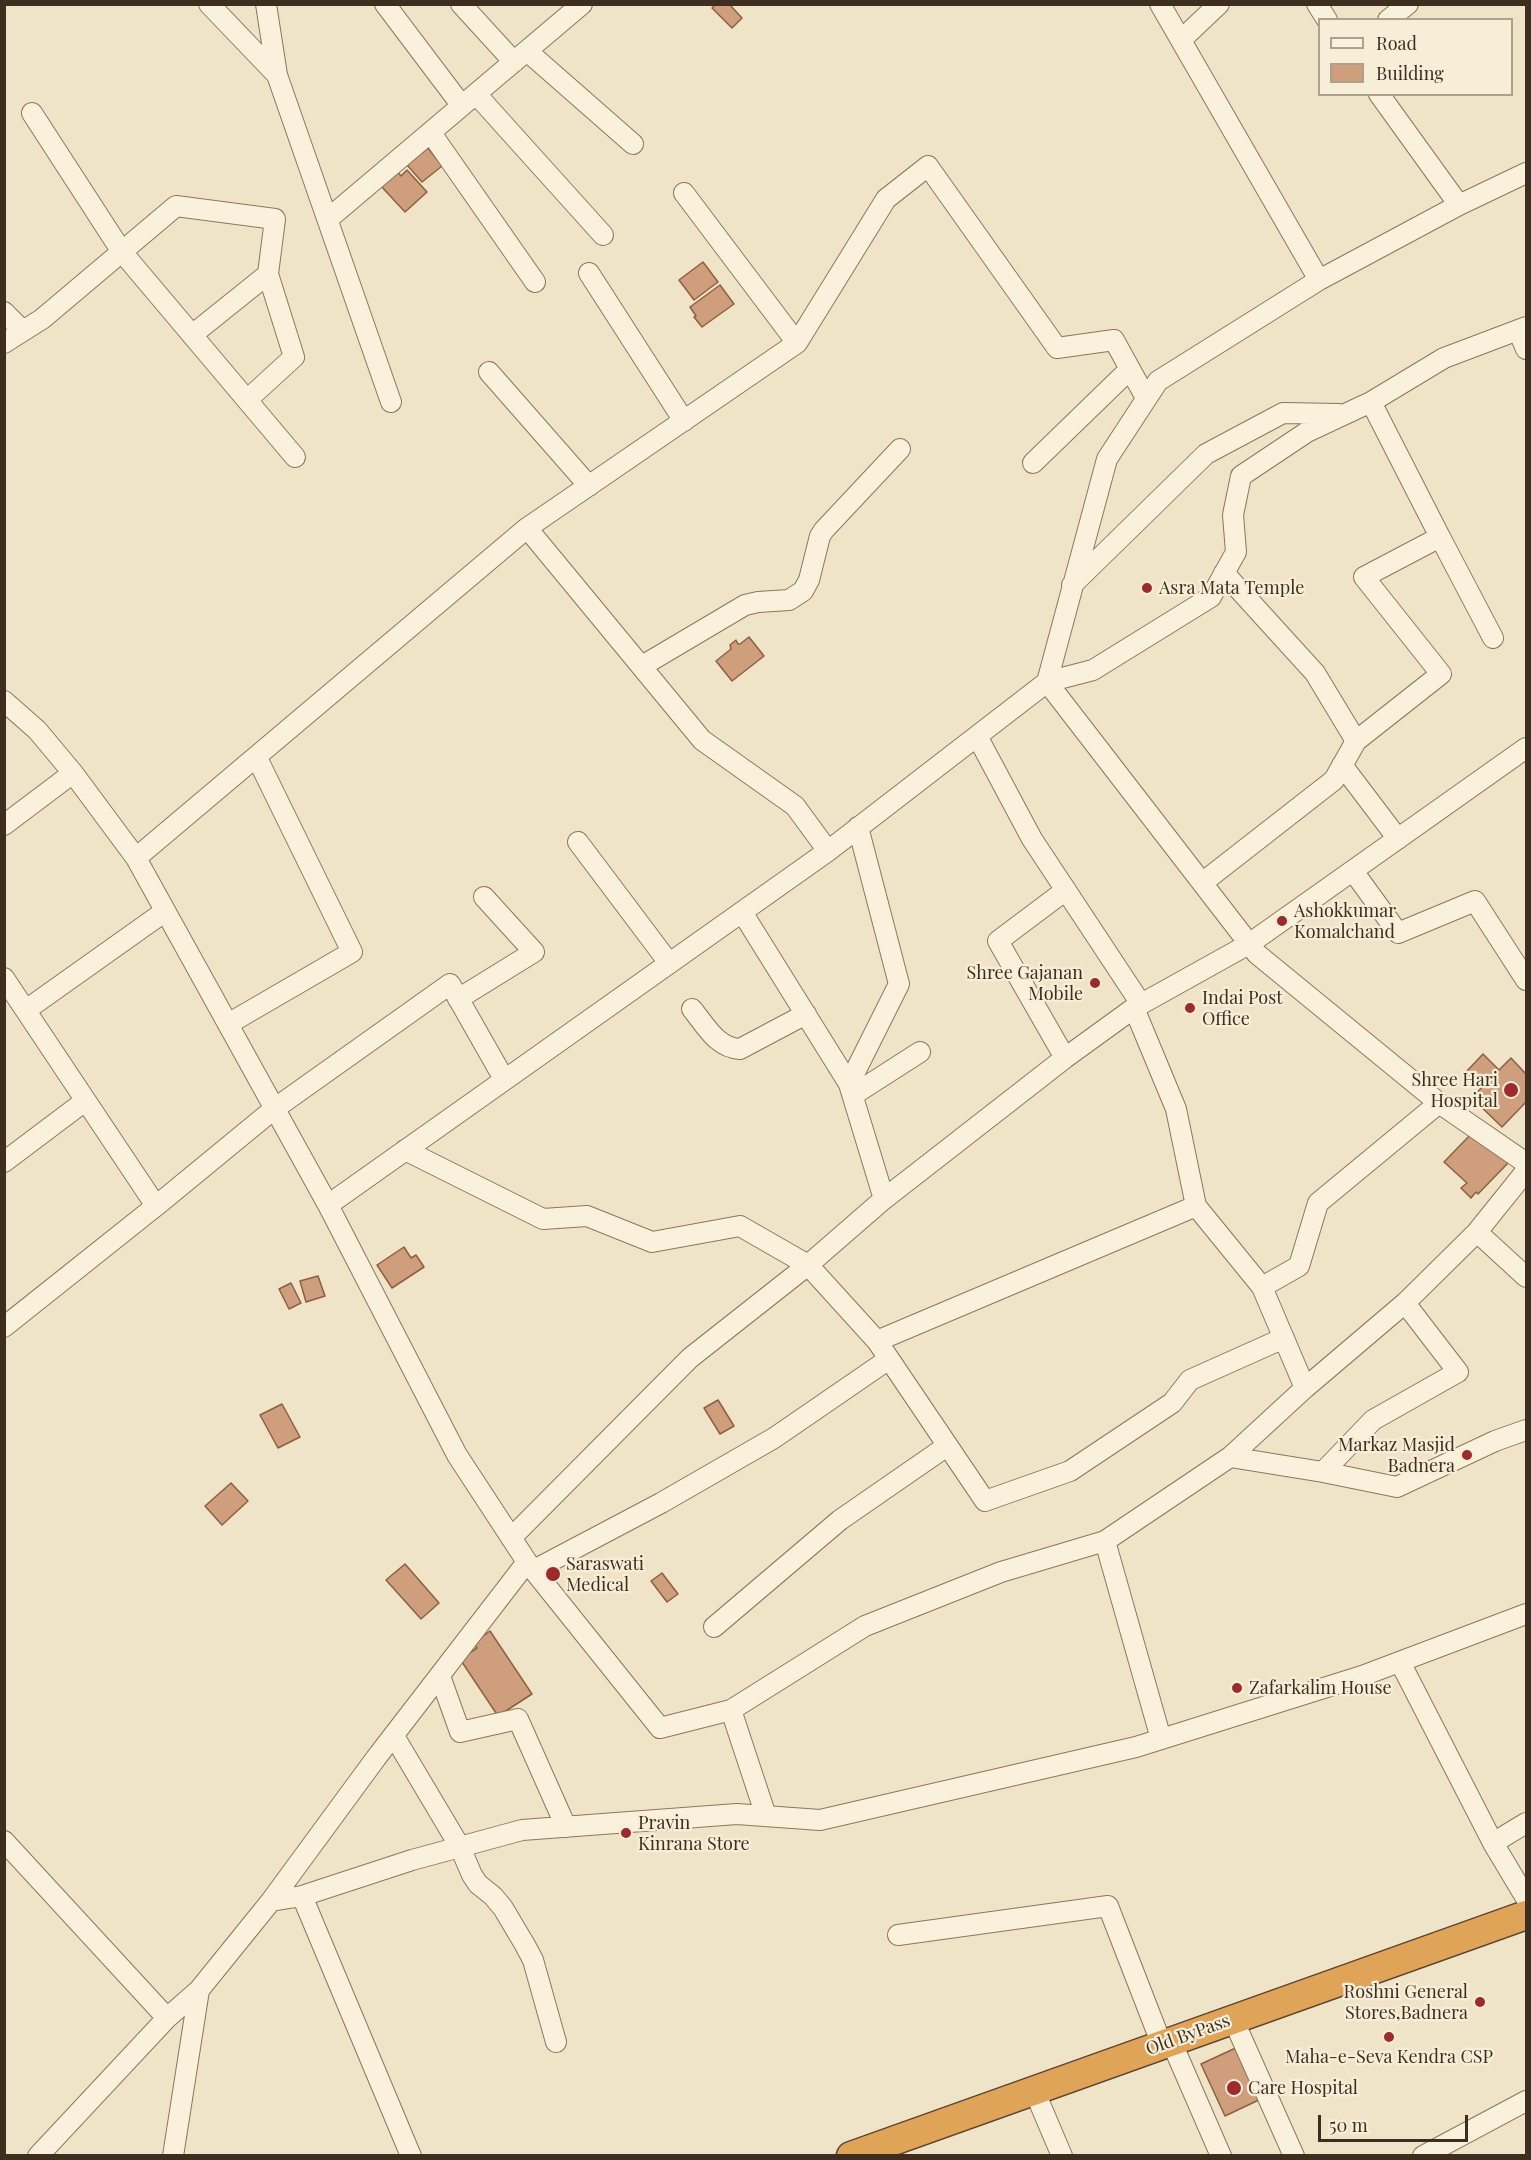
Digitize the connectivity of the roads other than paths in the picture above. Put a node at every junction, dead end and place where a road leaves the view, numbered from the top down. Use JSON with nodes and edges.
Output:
{"nodes":[{"id":1,"x":209,"y":4,"type":"edge"},
{"id":2,"x":266,"y":4,"type":"edge"},
{"id":3,"x":385,"y":4,"type":"edge"},
{"id":4,"x":461,"y":4,"type":"edge"},
{"id":5,"x":582,"y":4,"type":"edge"},
{"id":6,"x":1220,"y":4,"type":"edge"},
{"id":7,"x":1317,"y":4,"type":"edge"},
{"id":8,"x":1408,"y":4,"type":"edge"},
{"id":9,"x":1162,"y":5,"type":"edge"},
{"id":10,"x":1326,"y":18,"type":"edge"},
{"id":11,"x":1390,"y":18,"type":"edge"},
{"id":12,"x":1182,"y":40,"type":"junction"},
{"id":13,"x":521,"y":56,"type":"junction"},
{"id":14,"x":277,"y":75,"type":"junction"},
{"id":15,"x":1380,"y":96,"type":"edge"},
{"id":16,"x":469,"y":100,"type":"junction"},
{"id":17,"x":32,"y":113,"type":"dead end"},
{"id":18,"x":431,"y":133,"type":"junction"},
{"id":19,"x":633,"y":144,"type":"dead end"},
{"id":20,"x":1527,"y":173,"type":"edge"},
{"id":21,"x":684,"y":193,"type":"dead end"},
{"id":22,"x":1459,"y":205,"type":"junction"},
{"id":23,"x":328,"y":219,"type":"junction"},
{"id":24,"x":603,"y":235,"type":"dead end"},
{"id":25,"x":122,"y":252,"type":"junction"},
{"id":26,"x":589,"y":273,"type":"dead end"},
{"id":27,"x":268,"y":274,"type":"junction"},
{"id":28,"x":1319,"y":280,"type":"junction"},
{"id":29,"x":535,"y":282,"type":"dead end"},
{"id":30,"x":4,"y":312,"type":"edge"},
{"id":31,"x":1522,"y":328,"type":"edge"},
{"id":32,"x":23,"y":331,"type":"junction"},
{"id":33,"x":192,"y":335,"type":"junction"},
{"id":34,"x":4,"y":343,"type":"edge"},
{"id":35,"x":797,"y":343,"type":"junction"},
{"id":36,"x":1527,"y":349,"type":"edge"},
{"id":37,"x":1130,"y":369,"type":"junction"},
{"id":38,"x":489,"y":372,"type":"dead end"},
{"id":39,"x":1146,"y":398,"type":"junction"},
{"id":40,"x":247,"y":400,"type":"junction"},
{"id":41,"x":391,"y":402,"type":"dead end"},
{"id":42,"x":1371,"y":402,"type":"junction"},
{"id":43,"x":1345,"y":415,"type":"junction"},
{"id":44,"x":684,"y":421,"type":"junction"},
{"id":45,"x":900,"y":449,"type":"dead end"},
{"id":46,"x":295,"y":457,"type":"dead end"},
{"id":47,"x":1034,"y":463,"type":"dead end"},
{"id":48,"x":589,"y":486,"type":"junction"},
{"id":49,"x":527,"y":528,"type":"junction"},
{"id":50,"x":1440,"y":537,"type":"junction"},
{"id":51,"x":1224,"y":573,"type":"junction"},
{"id":52,"x":1072,"y":585,"type":"junction"},
{"id":53,"x":1493,"y":638,"type":"dead end"},
{"id":54,"x":642,"y":666,"type":"junction"},
{"id":55,"x":1047,"y":682,"type":"junction"},
{"id":56,"x":4,"y":702,"type":"edge"},
{"id":57,"x":977,"y":736,"type":"junction"},
{"id":58,"x":1356,"y":741,"type":"junction"},
{"id":59,"x":1527,"y":748,"type":"edge"},
{"id":60,"x":257,"y":758,"type":"junction"},
{"id":61,"x":1342,"y":765,"type":"junction"},
{"id":62,"x":73,"y":773,"type":"junction"},
{"id":63,"x":4,"y":825,"type":"edge"},
{"id":64,"x":858,"y":827,"type":"junction"},
{"id":65,"x":1398,"y":839,"type":"junction"},
{"id":66,"x":578,"y":842,"type":"dead end"},
{"id":67,"x":828,"y":851,"type":"junction"},
{"id":68,"x":136,"y":858,"type":"junction"},
{"id":69,"x":1353,"y":871,"type":"junction"},
{"id":70,"x":1202,"y":883,"type":"junction"},
{"id":71,"x":1066,"y":890,"type":"junction"},
{"id":72,"x":484,"y":897,"type":"dead end"},
{"id":73,"x":164,"y":912,"type":"junction"},
{"id":74,"x":742,"y":912,"type":"junction"},
{"id":75,"x":1250,"y":944,"type":"junction"},
{"id":76,"x":669,"y":963,"type":"junction"},
{"id":77,"x":4,"y":978,"type":"edge"},
{"id":78,"x":1527,"y":981,"type":"edge"},
{"id":79,"x":458,"y":999,"type":"junction"},
{"id":80,"x":1138,"y":1006,"type":"junction"},
{"id":81,"x":692,"y":1009,"type":"dead end"},
{"id":82,"x":26,"y":1010,"type":"junction"},
{"id":83,"x":806,"y":1014,"type":"junction"},
{"id":84,"x":228,"y":1024,"type":"junction"},
{"id":85,"x":920,"y":1052,"type":"dead end"},
{"id":86,"x":1065,"y":1058,"type":"junction"},
{"id":87,"x":504,"y":1079,"type":"junction"},
{"id":88,"x":851,"y":1090,"type":"junction"},
{"id":89,"x":85,"y":1101,"type":"junction"},
{"id":90,"x":1439,"y":1104,"type":"junction"},
{"id":91,"x":274,"y":1109,"type":"junction"},
{"id":92,"x":405,"y":1150,"type":"junction"},
{"id":93,"x":4,"y":1162,"type":"edge"},
{"id":94,"x":1527,"y":1163,"type":"edge"},
{"id":95,"x":1527,"y":1171,"type":"edge"},
{"id":96,"x":884,"y":1199,"type":"junction"},
{"id":97,"x":328,"y":1205,"type":"junction"},
{"id":98,"x":156,"y":1206,"type":"junction"},
{"id":99,"x":1196,"y":1206,"type":"junction"},
{"id":100,"x":1477,"y":1232,"type":"junction"},
{"id":101,"x":808,"y":1265,"type":"junction"},
{"id":102,"x":1527,"y":1277,"type":"edge"},
{"id":103,"x":1262,"y":1287,"type":"junction"},
{"id":104,"x":1405,"y":1303,"type":"junction"},
{"id":105,"x":4,"y":1327,"type":"edge"},
{"id":106,"x":1284,"y":1338,"type":"junction"},
{"id":107,"x":877,"y":1341,"type":"junction"},
{"id":108,"x":889,"y":1359,"type":"junction"},
{"id":109,"x":1305,"y":1388,"type":"junction"},
{"id":110,"x":1527,"y":1430,"type":"edge"},
{"id":111,"x":947,"y":1446,"type":"junction"},
{"id":112,"x":1230,"y":1457,"type":"junction"},
{"id":113,"x":1323,"y":1472,"type":"junction"},
{"id":114,"x":511,"y":1538,"type":"junction"},
{"id":115,"x":1105,"y":1541,"type":"junction"},
{"id":116,"x":530,"y":1566,"type":"junction"},
{"id":117,"x":1527,"y":1614,"type":"edge"},
{"id":118,"x":714,"y":1627,"type":"dead end"},
{"id":119,"x":1400,"y":1662,"type":"junction"},
{"id":120,"x":440,"y":1676,"type":"junction"},
{"id":121,"x":731,"y":1710,"type":"junction"},
{"id":122,"x":394,"y":1736,"type":"junction"},
{"id":123,"x":1161,"y":1739,"type":"junction"},
{"id":124,"x":766,"y":1816,"type":"junction"},
{"id":125,"x":1527,"y":1823,"type":"edge"},
{"id":126,"x":566,"y":1827,"type":"junction"},
{"id":127,"x":4,"y":1841,"type":"edge"},
{"id":128,"x":1493,"y":1843,"type":"junction"},
{"id":129,"x":460,"y":1847,"type":"junction"},
{"id":130,"x":302,"y":1896,"type":"junction"},
{"id":131,"x":1527,"y":1898,"type":"edge"},
{"id":132,"x":271,"y":1901,"type":"junction"},
{"id":133,"x":1527,"y":1915,"type":"edge"},
{"id":134,"x":898,"y":1935,"type":"dead end"},
{"id":135,"x":199,"y":1990,"type":"junction"},
{"id":136,"x":167,"y":2018,"type":"junction"},
{"id":137,"x":1233,"y":2019,"type":"junction"},
{"id":138,"x":556,"y":2042,"type":"dead end"},
{"id":139,"x":1166,"y":2043,"type":"junction"},
{"id":140,"x":1034,"y":2090,"type":"junction"},
{"id":141,"x":1527,"y":2102,"type":"edge"},
{"id":142,"x":38,"y":2156,"type":"edge"},
{"id":143,"x":173,"y":2156,"type":"edge"},
{"id":144,"x":411,"y":2156,"type":"edge"},
{"id":145,"x":850,"y":2156,"type":"edge"},
{"id":146,"x":1062,"y":2156,"type":"edge"},
{"id":147,"x":1221,"y":2156,"type":"edge"},
{"id":148,"x":1294,"y":2156,"type":"edge"},
{"id":149,"x":1424,"y":2156,"type":"edge"}],
"edges":[{"from":1,"to":14,"type":"street"},
{"from":2,"to":14,"type":"street"},
{"from":3,"to":16,"type":"street"},
{"from":4,"to":13,"type":"street"},
{"from":5,"to":13,"type":"street"},
{"from":6,"to":12,"type":"street"},
{"from":7,"to":10,"type":"street"},
{"from":8,"to":11,"type":"street"},
{"from":9,"to":12,"type":"street"},
{"from":12,"to":28,"type":"street"},
{"from":13,"to":16,"type":"street"},
{"from":13,"to":19,"type":"street"},
{"from":14,"to":23,"type":"street"},
{"from":15,"to":22,"type":"street"},
{"from":16,"to":18,"type":"street"},
{"from":16,"to":24,"type":"street"},
{"from":17,"to":25,"type":"street"},
{"from":18,"to":23,"type":"street"},
{"from":18,"to":29,"type":"street"},
{"from":20,"to":22,"type":"street"},
{"from":21,"to":35,"type":"street"},
{"from":22,"to":28,"type":"street"},
{"from":23,"to":41,"type":"street"},
{"from":25,"to":27,"type":"street"},
{"from":25,"to":32,"type":"street"},
{"from":25,"to":33,"type":"street"},
{"from":26,"to":44,"type":"street"},
{"from":27,"to":33,"type":"street"},
{"from":27,"to":40,"type":"street"},
{"from":28,"to":39,"type":"street"},
{"from":30,"to":32,"type":"street"},
{"from":31,"to":36,"type":"street"},
{"from":31,"to":42,"type":"street"},
{"from":32,"to":34,"type":"street"},
{"from":33,"to":40,"type":"street"},
{"from":35,"to":37,"type":"street"},
{"from":35,"to":44,"type":"street"},
{"from":37,"to":39,"type":"street"},
{"from":37,"to":47,"type":"street"},
{"from":38,"to":48,"type":"street"},
{"from":39,"to":52,"type":"street"},
{"from":40,"to":46,"type":"street"},
{"from":42,"to":43,"type":"street"},
{"from":42,"to":50,"type":"street"},
{"from":43,"to":51,"type":"street"},
{"from":43,"to":52,"type":"street"},
{"from":44,"to":48,"type":"street"},
{"from":45,"to":54,"type":"street"},
{"from":48,"to":49,"type":"street"},
{"from":49,"to":54,"type":"street"},
{"from":49,"to":60,"type":"street"},
{"from":50,"to":53,"type":"street"},
{"from":50,"to":58,"type":"street"},
{"from":51,"to":55,"type":"street"},
{"from":51,"to":58,"type":"street"},
{"from":52,"to":55,"type":"street"},
{"from":54,"to":67,"type":"street"},
{"from":55,"to":57,"type":"street"},
{"from":55,"to":70,"type":"street"},
{"from":56,"to":62,"type":"street"},
{"from":57,"to":64,"type":"street"},
{"from":57,"to":71,"type":"street"},
{"from":58,"to":61,"type":"street"},
{"from":59,"to":65,"type":"street"},
{"from":60,"to":68,"type":"street"},
{"from":60,"to":84,"type":"street"},
{"from":61,"to":65,"type":"street"},
{"from":61,"to":70,"type":"street"},
{"from":62,"to":63,"type":"street"},
{"from":62,"to":68,"type":"street"},
{"from":64,"to":67,"type":"street"},
{"from":64,"to":88,"type":"street"},
{"from":65,"to":69,"type":"street"},
{"from":66,"to":76,"type":"street"},
{"from":67,"to":74,"type":"street"},
{"from":68,"to":73,"type":"street"},
{"from":69,"to":75,"type":"street"},
{"from":69,"to":78,"type":"street"},
{"from":70,"to":75,"type":"street"},
{"from":71,"to":80,"type":"street"},
{"from":71,"to":86,"type":"street"},
{"from":72,"to":79,"type":"street"},
{"from":73,"to":82,"type":"street"},
{"from":73,"to":84,"type":"street"},
{"from":74,"to":76,"type":"street"},
{"from":74,"to":83,"type":"street"},
{"from":75,"to":80,"type":"street"},
{"from":75,"to":90,"type":"street"},
{"from":76,"to":87,"type":"street"},
{"from":77,"to":82,"type":"street"},
{"from":79,"to":87,"type":"street"},
{"from":79,"to":91,"type":"street"},
{"from":80,"to":86,"type":"street"},
{"from":80,"to":99,"type":"street"},
{"from":81,"to":83,"type":"street"},
{"from":82,"to":89,"type":"street"},
{"from":83,"to":88,"type":"street"},
{"from":84,"to":91,"type":"street"},
{"from":85,"to":88,"type":"street"},
{"from":86,"to":96,"type":"street"},
{"from":87,"to":92,"type":"street"},
{"from":88,"to":96,"type":"street"},
{"from":89,"to":93,"type":"street"},
{"from":89,"to":98,"type":"street"},
{"from":90,"to":94,"type":"street"},
{"from":90,"to":103,"type":"street"},
{"from":91,"to":97,"type":"street"},
{"from":91,"to":98,"type":"street"},
{"from":92,"to":97,"type":"street"},
{"from":92,"to":101,"type":"street"},
{"from":95,"to":100,"type":"street"},
{"from":96,"to":101,"type":"street"},
{"from":97,"to":114,"type":"street"},
{"from":98,"to":105,"type":"street"},
{"from":99,"to":103,"type":"street"},
{"from":99,"to":107,"type":"street"},
{"from":100,"to":102,"type":"street"},
{"from":100,"to":104,"type":"street"},
{"from":101,"to":107,"type":"street"},
{"from":101,"to":114,"type":"street"},
{"from":103,"to":106,"type":"street"},
{"from":104,"to":109,"type":"street"},
{"from":104,"to":113,"type":"street"},
{"from":106,"to":109,"type":"street"},
{"from":106,"to":111,"type":"street"},
{"from":107,"to":108,"type":"street"},
{"from":108,"to":111,"type":"street"},
{"from":108,"to":116,"type":"street"},
{"from":109,"to":112,"type":"street"},
{"from":110,"to":113,"type":"street"},
{"from":111,"to":118,"type":"street"},
{"from":112,"to":113,"type":"street"},
{"from":112,"to":115,"type":"street"},
{"from":114,"to":116,"type":"street"},
{"from":115,"to":121,"type":"street"},
{"from":115,"to":123,"type":"street"},
{"from":116,"to":120,"type":"street"},
{"from":116,"to":121,"type":"street"},
{"from":117,"to":119,"type":"street"},
{"from":119,"to":123,"type":"street"},
{"from":119,"to":128,"type":"street"},
{"from":120,"to":122,"type":"street"},
{"from":120,"to":126,"type":"street"},
{"from":121,"to":124,"type":"street"},
{"from":122,"to":129,"type":"street"},
{"from":122,"to":132,"type":"street"},
{"from":123,"to":124,"type":"street"},
{"from":124,"to":126,"type":"street"},
{"from":125,"to":128,"type":"street"},
{"from":126,"to":129,"type":"street"},
{"from":127,"to":136,"type":"street"},
{"from":128,"to":131,"type":"street"},
{"from":129,"to":130,"type":"street"},
{"from":129,"to":138,"type":"street"},
{"from":130,"to":132,"type":"street"},
{"from":130,"to":144,"type":"street"},
{"from":132,"to":135,"type":"street"},
{"from":133,"to":137,"type":"highway","name":"Old ByPass"},
{"from":134,"to":139,"type":"street"},
{"from":135,"to":136,"type":"street"},
{"from":135,"to":143,"type":"street"},
{"from":136,"to":142,"type":"street"},
{"from":137,"to":139,"type":"highway","name":"Old ByPass"},
{"from":137,"to":148,"type":"street"},
{"from":139,"to":140,"type":"highway","name":"Old ByPass"},
{"from":139,"to":147,"type":"street"},
{"from":140,"to":145,"type":"highway","name":"Old ByPass"},
{"from":140,"to":146,"type":"street"},
{"from":141,"to":149,"type":"street"}]}
